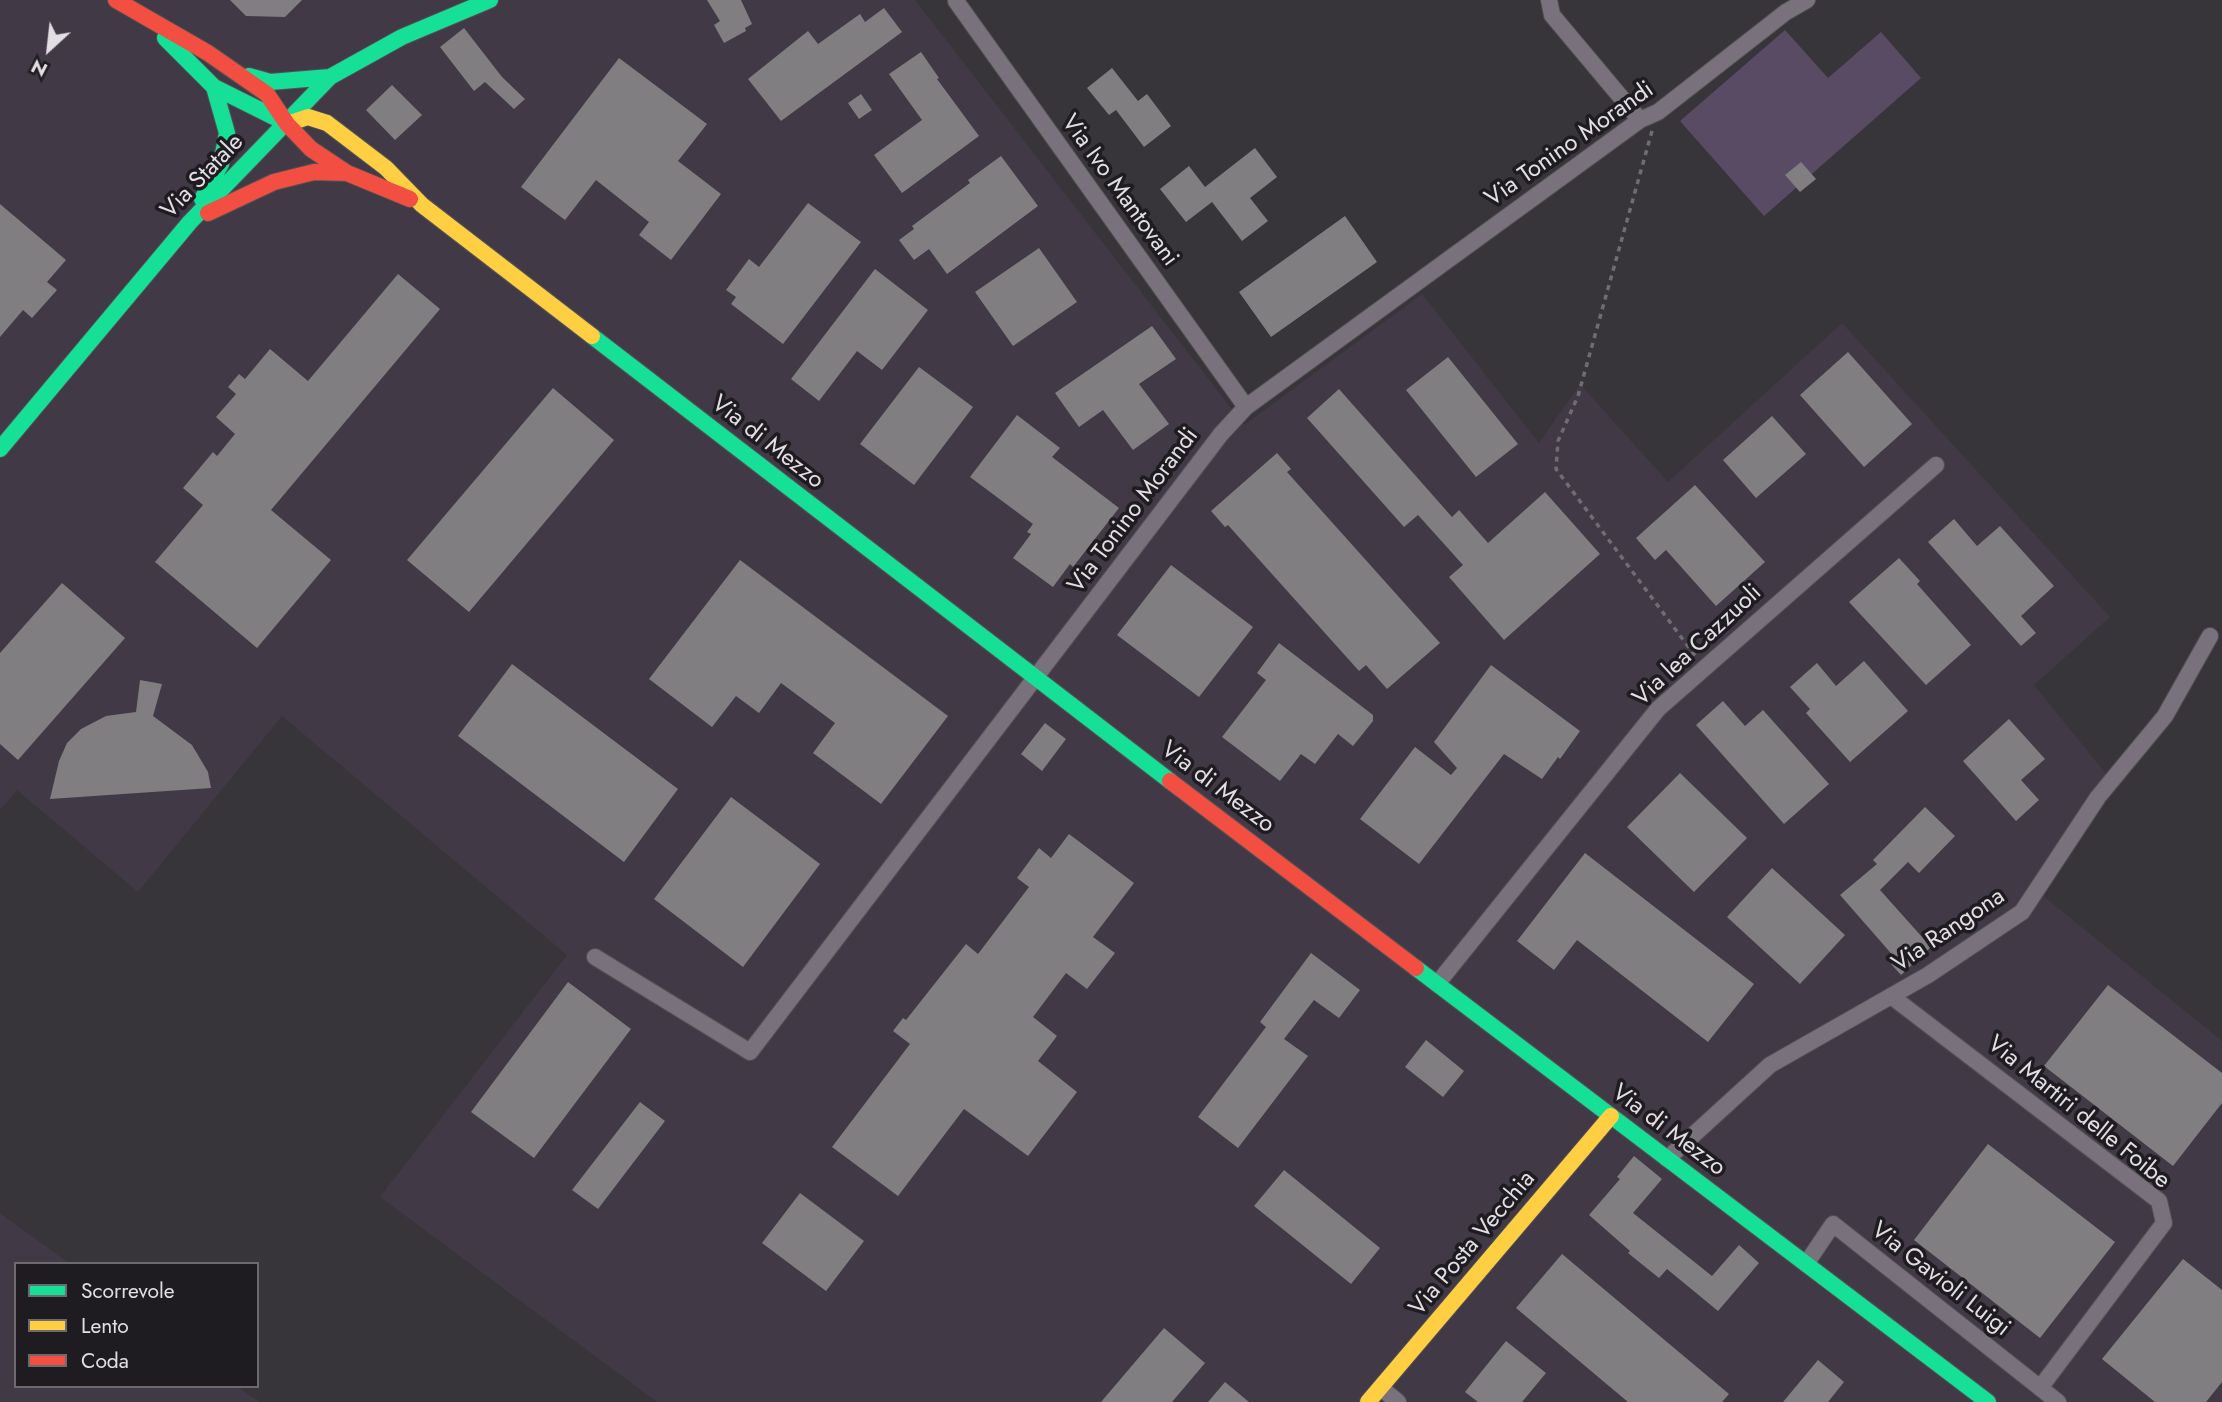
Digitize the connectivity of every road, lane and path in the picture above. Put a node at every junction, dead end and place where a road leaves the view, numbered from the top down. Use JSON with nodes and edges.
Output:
{"nodes":[{"id":1,"x":116,"y":0,"type":"edge"},
{"id":2,"x":490,"y":0,"type":"edge"},
{"id":3,"x":1549,"y":0,"type":"edge"},
{"id":4,"x":1807,"y":0,"type":"edge"},
{"id":5,"x":956,"y":1,"type":"edge"},
{"id":6,"x":1782,"y":6,"type":"edge"},
{"id":7,"x":150,"y":22,"type":"junction"},
{"id":8,"x":236,"y":73,"type":"junction"},
{"id":9,"x":330,"y":77,"type":"junction"},
{"id":10,"x":214,"y":87,"type":"junction"},
{"id":11,"x":1657,"y":112,"type":"junction"},
{"id":12,"x":1640,"y":120,"type":"junction"},
{"id":13,"x":327,"y":123,"type":"junction"},
{"id":14,"x":287,"y":124,"type":"junction"},
{"id":15,"x":347,"y":173,"type":"junction"},
{"id":16,"x":422,"y":205,"type":"junction"},
{"id":17,"x":190,"y":222,"type":"junction"},
{"id":18,"x":1246,"y":407,"type":"junction"},
{"id":19,"x":0,"y":449,"type":"edge"},
{"id":20,"x":1936,"y":465,"type":"dead end"},
{"id":21,"x":2210,"y":636,"type":"dead end"},
{"id":22,"x":1705,"y":668,"type":"junction"},
{"id":23,"x":1035,"y":679,"type":"junction"},
{"id":24,"x":595,"y":957,"type":"dead end"},
{"id":25,"x":1437,"y":984,"type":"junction"},
{"id":26,"x":1891,"y":996,"type":"junction"},
{"id":27,"x":1612,"y":1116,"type":"junction"},
{"id":28,"x":1667,"y":1159,"type":"junction"},
{"id":29,"x":1806,"y":1264,"type":"junction"},
{"id":30,"x":1381,"y":1388,"type":"junction"},
{"id":31,"x":2040,"y":1388,"type":"junction"},
{"id":32,"x":1368,"y":1402,"type":"edge"},
{"id":33,"x":1398,"y":1402,"type":"edge"},
{"id":34,"x":1988,"y":1402,"type":"edge"},
{"id":35,"x":2058,"y":1402,"type":"edge"}],
"edges":[{"from":1,"to":7,"type":"street"},
{"from":2,"to":9,"type":"street","name":"Via Statale"},
{"from":3,"to":12,"type":"street"},
{"from":4,"to":6,"type":"street","name":"Via Tonino Morandi"},
{"from":5,"to":18,"type":"street","name":"Via Ivo Mantovani"},
{"from":6,"to":11,"type":"street","name":"Via Tonino Morandi"},
{"from":7,"to":8,"type":"street"},
{"from":7,"to":10,"type":"street"},
{"from":8,"to":9,"type":"street"},
{"from":8,"to":14,"type":"street"},
{"from":9,"to":13,"type":"street"},
{"from":9,"to":14,"type":"street","name":"Via Statale"},
{"from":10,"to":14,"type":"street"},
{"from":10,"to":17,"type":"street"},
{"from":11,"to":12,"type":"street","name":"Via Tonino Morandi"},
{"from":11,"to":22,"type":"path"},
{"from":12,"to":18,"type":"street","name":"Via Tonino Morandi"},
{"from":13,"to":14,"type":"street"},
{"from":13,"to":16,"type":"street"},
{"from":14,"to":15,"type":"street"},
{"from":14,"to":17,"type":"street","name":"Via Statale"},
{"from":15,"to":16,"type":"street"},
{"from":15,"to":17,"type":"street"},
{"from":16,"to":23,"type":"street","name":"Via di Mezzo"},
{"from":17,"to":19,"type":"street","name":"Via Statale"},
{"from":18,"to":23,"type":"street","name":"Via Tonino Morandi"},
{"from":20,"to":22,"type":"street","name":"Via lea Cazzuoli"},
{"from":21,"to":26,"type":"street","name":"Via Rangona"},
{"from":22,"to":25,"type":"street","name":"Via lea Cazzuoli"},
{"from":23,"to":24,"type":"street","name":"Via Tonino Morandi"},
{"from":23,"to":25,"type":"street","name":"Via di Mezzo"},
{"from":25,"to":27,"type":"street","name":"Via di Mezzo"},
{"from":26,"to":28,"type":"street","name":"Via Rangona"},
{"from":26,"to":31,"type":"street","name":"Via Martiri delle Foibe"},
{"from":27,"to":28,"type":"street","name":"Via di Mezzo"},
{"from":27,"to":30,"type":"street","name":"Via Posta Vecchia"},
{"from":28,"to":29,"type":"street","name":"Via di Mezzo"},
{"from":29,"to":31,"type":"street","name":"Via Gavioli Luigi"},
{"from":29,"to":34,"type":"street","name":"Via di Mezzo"},
{"from":30,"to":32,"type":"street","name":"Via Posta Vecchia"},
{"from":30,"to":33,"type":"street"},
{"from":31,"to":35,"type":"street","name":"Via Gavioli Luigi"}]}
